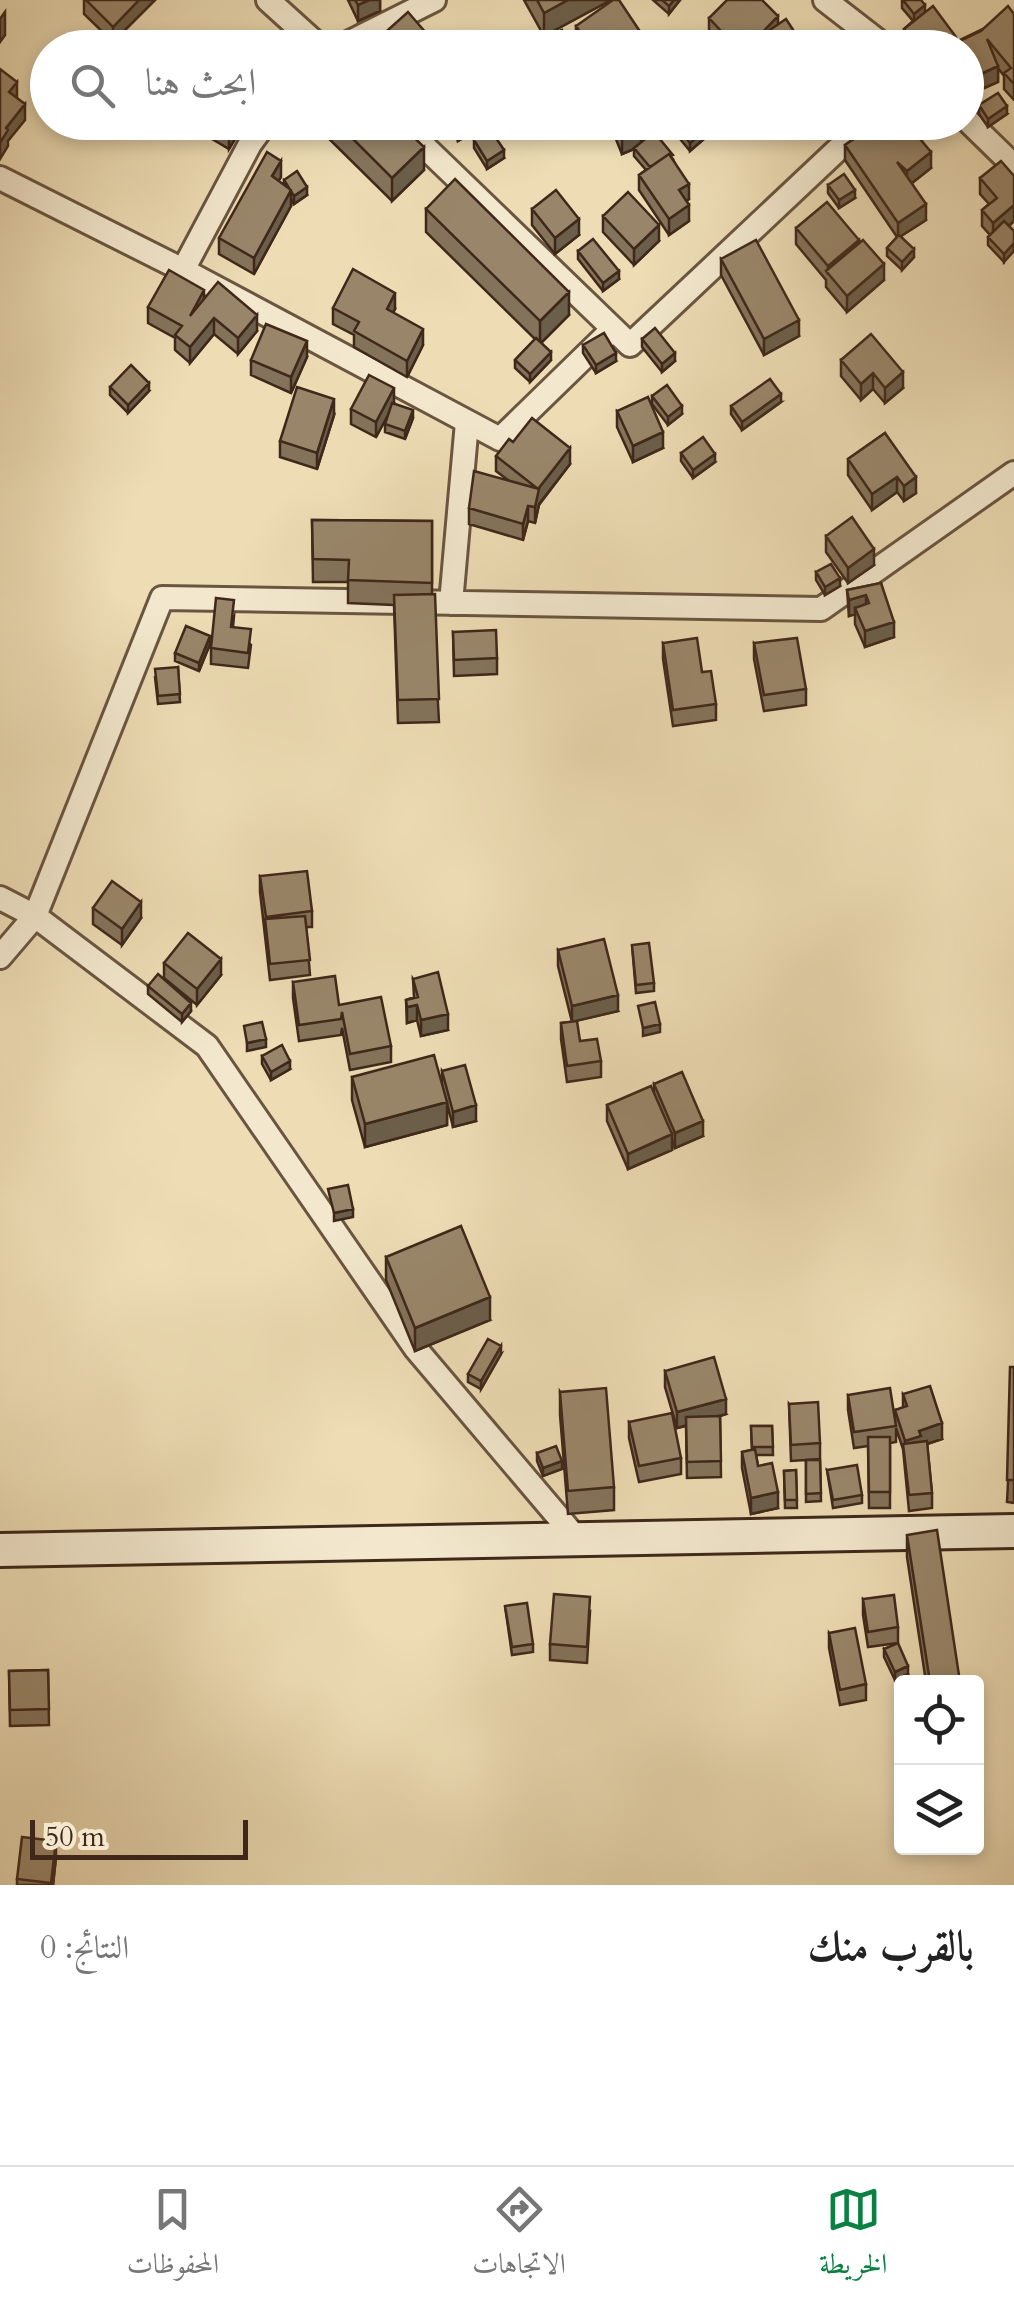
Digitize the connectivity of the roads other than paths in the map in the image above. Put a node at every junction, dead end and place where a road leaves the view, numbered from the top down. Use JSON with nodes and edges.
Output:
{"nodes":[{"id":1,"x":268,"y":0,"type":"edge"},
{"id":2,"x":434,"y":0,"type":"edge"},
{"id":3,"x":825,"y":0,"type":"edge"},
{"id":4,"x":301,"y":30,"type":"edge"},
{"id":5,"x":374,"y":30,"type":"edge"},
{"id":6,"x":864,"y":30,"type":"edge"},
{"id":7,"x":984,"y":137,"type":"edge"},
{"id":8,"x":253,"y":140,"type":"edge"},
{"id":9,"x":418,"y":140,"type":"edge"},
{"id":10,"x":848,"y":140,"type":"edge"},
{"id":11,"x":1014,"y":166,"type":"edge"},
{"id":12,"x":0,"y":178,"type":"edge"},
{"id":13,"x":183,"y":270,"type":"junction"},
{"id":14,"x":613,"y":329,"type":"junction"},
{"id":15,"x":467,"y":422,"type":"junction"},
{"id":16,"x":1014,"y":473,"type":"edge"},
{"id":17,"x":451,"y":603,"type":"junction"},
{"id":18,"x":0,"y":898,"type":"edge"},
{"id":19,"x":36,"y":916,"type":"junction"},
{"id":20,"x":0,"y":957,"type":"edge"},
{"id":21,"x":1014,"y":1531,"type":"edge"},
{"id":22,"x":577,"y":1539,"type":"junction"},
{"id":23,"x":0,"y":1550,"type":"edge"}],
"edges":[{"from":1,"to":4,"type":"street"},
{"from":2,"to":5,"type":"street"},
{"from":3,"to":6,"type":"street"},
{"from":7,"to":11,"type":"street"},
{"from":8,"to":13,"type":"street"},
{"from":9,"to":14,"type":"street"},
{"from":10,"to":14,"type":"street"},
{"from":12,"to":13,"type":"street"},
{"from":13,"to":15,"type":"street"},
{"from":14,"to":15,"type":"street"},
{"from":15,"to":17,"type":"street"},
{"from":16,"to":17,"type":"street"},
{"from":17,"to":19,"type":"street"},
{"from":18,"to":19,"type":"street"},
{"from":19,"to":20,"type":"street"},
{"from":19,"to":22,"type":"street"},
{"from":21,"to":22,"type":"street"},
{"from":22,"to":23,"type":"street"}]}
